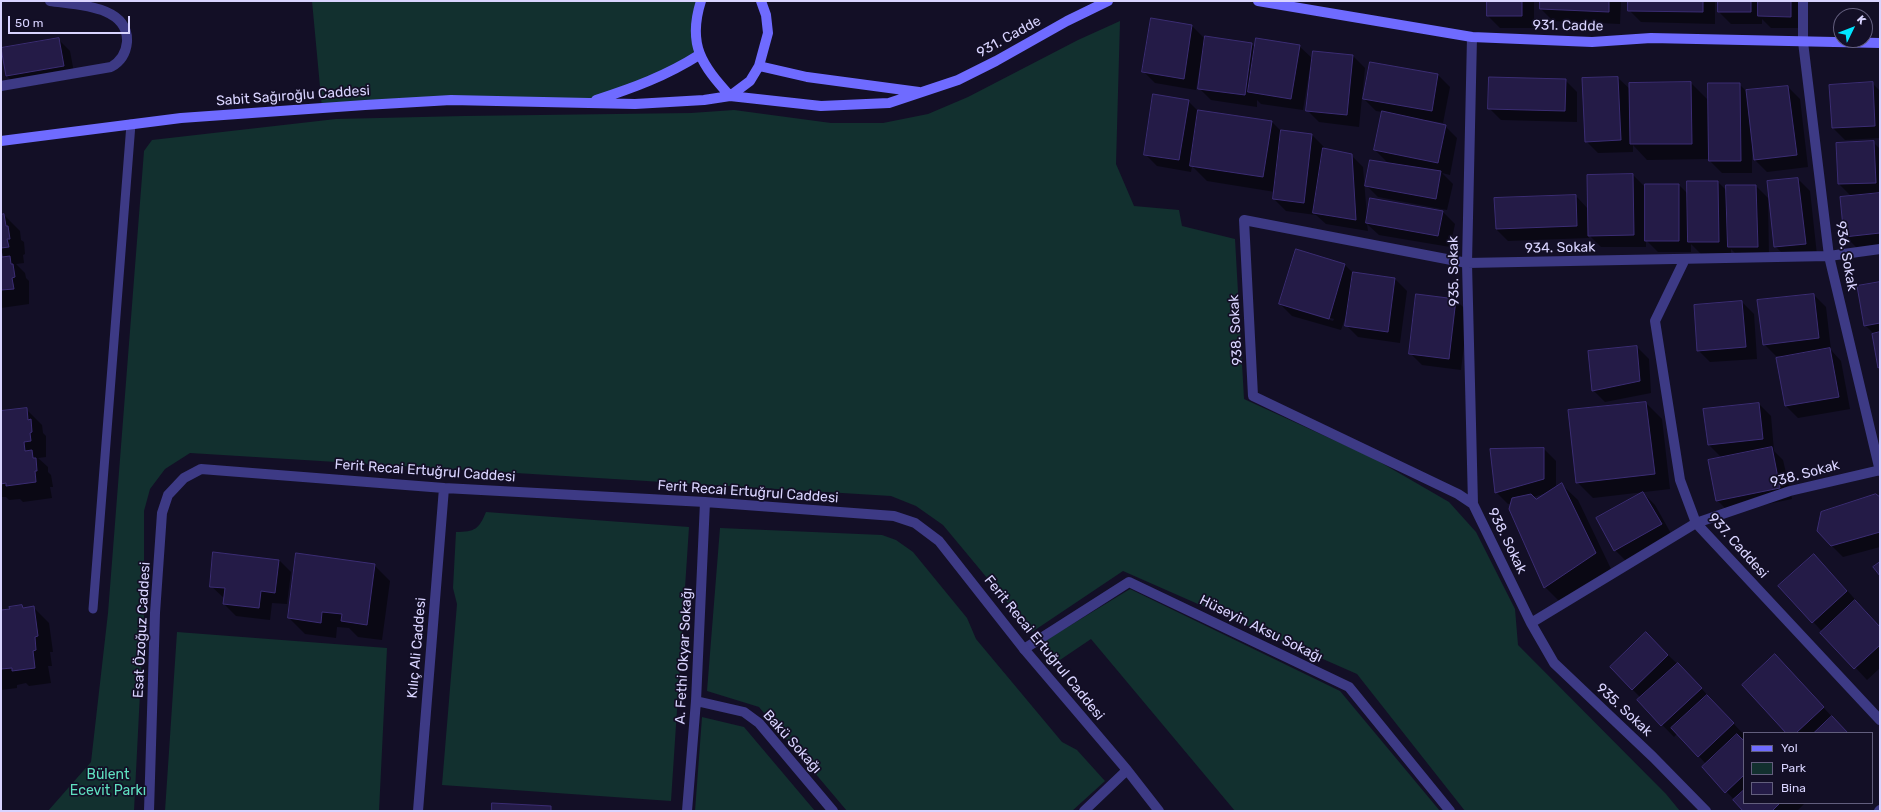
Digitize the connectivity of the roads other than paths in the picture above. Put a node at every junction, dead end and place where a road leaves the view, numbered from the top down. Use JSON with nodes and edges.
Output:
{"nodes":[{"id":1,"x":50,"y":1,"type":"edge"},
{"id":2,"x":701,"y":1,"type":"edge"},
{"id":3,"x":761,"y":1,"type":"edge"},
{"id":4,"x":1108,"y":1,"type":"edge"},
{"id":5,"x":1258,"y":1,"type":"edge"},
{"id":6,"x":1804,"y":1,"type":"edge"},
{"id":7,"x":1472,"y":37,"type":"junction"},
{"id":8,"x":1803,"y":42,"type":"junction"},
{"id":9,"x":1880,"y":43,"type":"edge"},
{"id":10,"x":699,"y":55,"type":"junction"},
{"id":11,"x":759,"y":66,"type":"junction"},
{"id":12,"x":1,"y":86,"type":"edge"},
{"id":13,"x":921,"y":92,"type":"junction"},
{"id":14,"x":730,"y":96,"type":"junction"},
{"id":15,"x":588,"y":103,"type":"junction"},
{"id":16,"x":131,"y":124,"type":"junction"},
{"id":17,"x":1,"y":141,"type":"edge"},
{"id":18,"x":1244,"y":220,"type":"joint"},
{"id":19,"x":1880,"y":249,"type":"edge"},
{"id":20,"x":1829,"y":256,"type":"junction"},
{"id":21,"x":1685,"y":260,"type":"junction"},
{"id":22,"x":1467,"y":263,"type":"junction"},
{"id":23,"x":201,"y":469,"type":"joint"},
{"id":24,"x":1880,"y":470,"type":"edge"},
{"id":25,"x":444,"y":488,"type":"junction"},
{"id":26,"x":704,"y":502,"type":"junction"},
{"id":27,"x":1473,"y":504,"type":"junction"},
{"id":28,"x":1696,"y":523,"type":"junction"},
{"id":29,"x":93,"y":609,"type":"dead end"},
{"id":30,"x":1532,"y":623,"type":"junction"},
{"id":31,"x":1024,"y":649,"type":"junction"},
{"id":32,"x":696,"y":701,"type":"junction"},
{"id":33,"x":1880,"y":720,"type":"edge"},
{"id":34,"x":1127,"y":770,"type":"junction"},
{"id":35,"x":150,"y":811,"type":"edge"},
{"id":36,"x":418,"y":811,"type":"edge"},
{"id":37,"x":688,"y":811,"type":"edge"},
{"id":38,"x":833,"y":811,"type":"edge"},
{"id":39,"x":1084,"y":811,"type":"edge"},
{"id":40,"x":1159,"y":811,"type":"edge"},
{"id":41,"x":1450,"y":811,"type":"edge"},
{"id":42,"x":1706,"y":811,"type":"edge"}],
"edges":[{"from":1,"to":12,"type":"street"},
{"from":2,"to":10,"type":"main road"},
{"from":3,"to":11,"type":"main road"},
{"from":4,"to":13,"type":"main road","name":"931. Cadde"},
{"from":5,"to":7,"type":"main road","name":"931. Cadde"},
{"from":6,"to":8,"type":"street","name":"936. Sokak"},
{"from":7,"to":8,"type":"main road","name":"931. Cadde"},
{"from":7,"to":22,"type":"street","name":"935. Sokak"},
{"from":8,"to":9,"type":"main road","name":"931. Cadde"},
{"from":8,"to":20,"type":"street","name":"936. Sokak"},
{"from":10,"to":14,"type":"main road"},
{"from":10,"to":15,"type":"main road","name":"Sabit Sağıroğlu Caddesi"},
{"from":11,"to":13,"type":"main road","name":"931. Cadde"},
{"from":11,"to":14,"type":"main road"},
{"from":13,"to":14,"type":"main road","name":"931. Cadde"},
{"from":14,"to":15,"type":"main road","name":"Sabit Sağıroğlu Caddesi"},
{"from":15,"to":16,"type":"main road","name":"Sabit Sağıroğlu Caddesi"},
{"from":16,"to":17,"type":"main road","name":"Sabit Sağıroğlu Caddesi"},
{"from":16,"to":29,"type":"lane"},
{"from":18,"to":22,"type":"street","name":"934. Sokak"},
{"from":18,"to":27,"type":"street","name":"938. Sokak"},
{"from":19,"to":20,"type":"street","name":"934. Sokak"},
{"from":20,"to":21,"type":"street","name":"934. Sokak"},
{"from":20,"to":24,"type":"street","name":"936. Sokak"},
{"from":21,"to":22,"type":"street","name":"934. Sokak"},
{"from":21,"to":28,"type":"street","name":"937. Caddesi"},
{"from":22,"to":27,"type":"street","name":"935. Sokak"},
{"from":23,"to":25,"type":"street","name":"Ferit Recai Ertuğrul Caddesi"},
{"from":23,"to":35,"type":"street","name":"Esat Özoğuz Caddesi"},
{"from":24,"to":28,"type":"street","name":"938. Sokak"},
{"from":25,"to":26,"type":"street","name":"Ferit Recai Ertuğrul Caddesi"},
{"from":25,"to":36,"type":"street","name":"Kılıç Ali Caddesi"},
{"from":26,"to":31,"type":"street","name":"Ferit Recai Ertuğrul Caddesi"},
{"from":26,"to":32,"type":"street","name":"A. Fethi Okyar Sokağı"},
{"from":27,"to":30,"type":"street","name":"938. Sokak"},
{"from":28,"to":30,"type":"street","name":"938. Sokak"},
{"from":28,"to":33,"type":"street","name":"937. Caddesi"},
{"from":30,"to":42,"type":"street","name":"935. Sokak"},
{"from":31,"to":34,"type":"street","name":"Ferit Recai Ertuğrul Caddesi"},
{"from":31,"to":41,"type":"street","name":"Hüseyin Aksu Sokağı"},
{"from":32,"to":37,"type":"street","name":"A. Fethi Okyar Sokağı"},
{"from":32,"to":38,"type":"street","name":"Bakü Sokağı"},
{"from":34,"to":39,"type":"street"},
{"from":34,"to":40,"type":"street","name":"Ferit Recai Ertuğrul Caddesi"}]}
